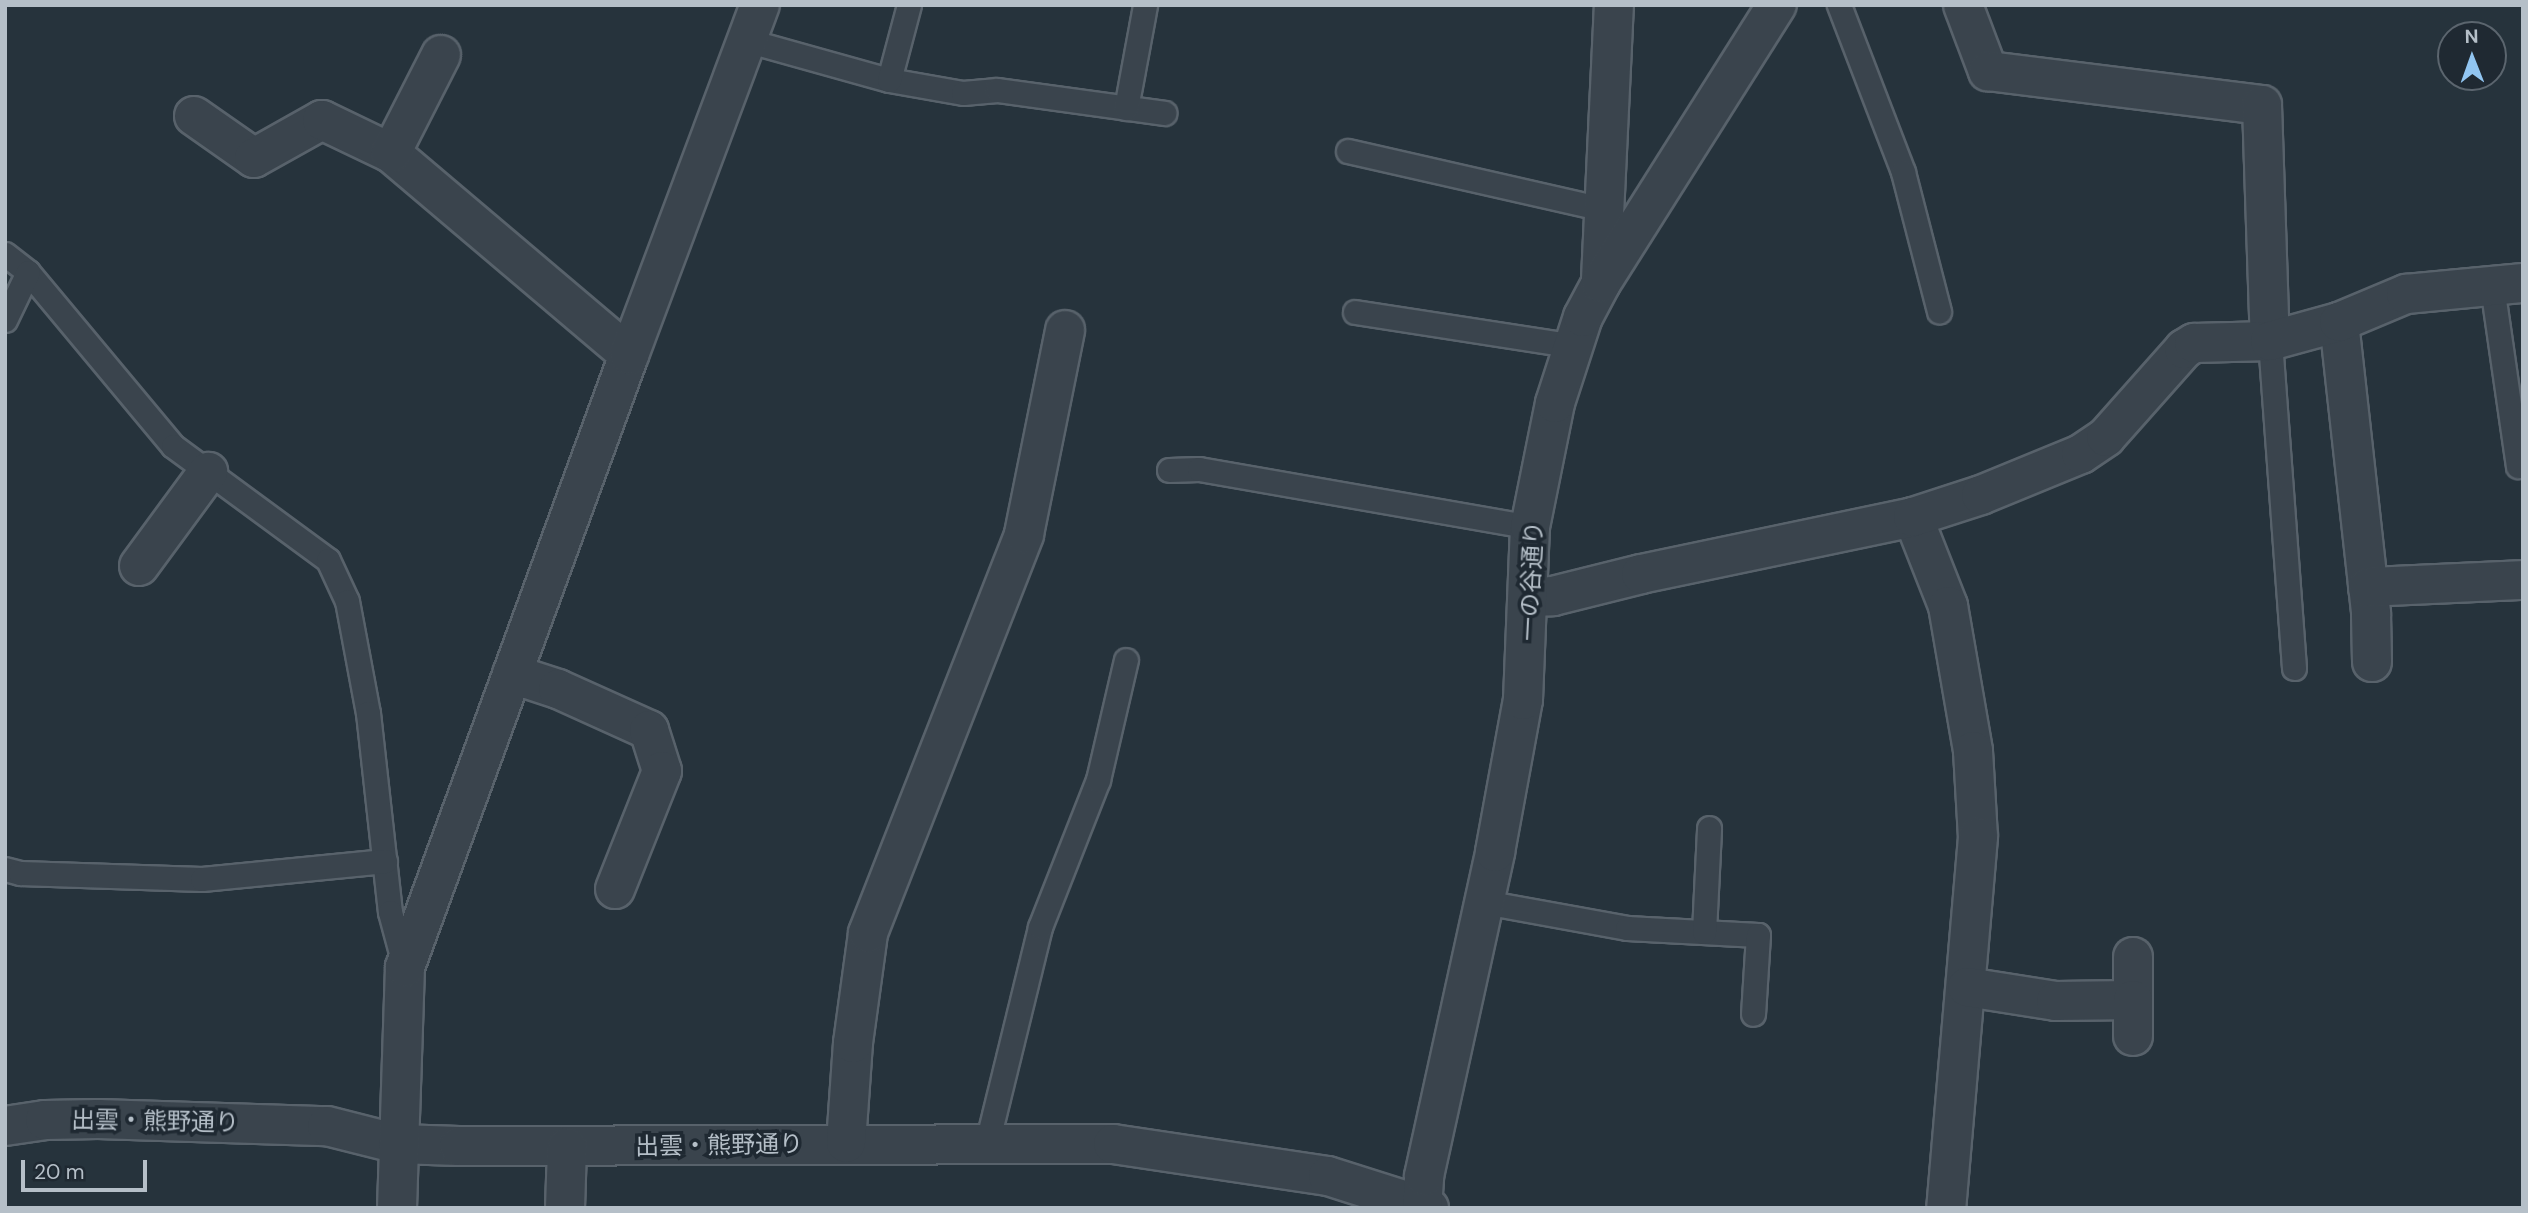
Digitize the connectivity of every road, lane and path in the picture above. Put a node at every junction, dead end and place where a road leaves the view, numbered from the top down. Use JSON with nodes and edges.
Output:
{"nodes":[{"id":1,"x":760,"y":5,"type":"edge"},
{"id":2,"x":909,"y":5,"type":"edge"},
{"id":3,"x":1145,"y":5,"type":"edge"},
{"id":4,"x":1614,"y":5,"type":"edge"},
{"id":5,"x":1777,"y":5,"type":"edge"},
{"id":6,"x":1839,"y":5,"type":"edge"},
{"id":7,"x":1963,"y":5,"type":"edge"},
{"id":8,"x":749,"y":41,"type":"junction"},
{"id":9,"x":441,"y":55,"type":"dead end"},
{"id":10,"x":889,"y":80,"type":"junction"},
{"id":11,"x":1126,"y":108,"type":"junction"},
{"id":12,"x":1164,"y":113,"type":"dead end"},
{"id":13,"x":194,"y":116,"type":"dead end"},
{"id":14,"x":1348,"y":151,"type":"dead end"},
{"id":15,"x":391,"y":153,"type":"junction"},
{"id":16,"x":1604,"y":209,"type":"junction"},
{"id":17,"x":5,"y":254,"type":"edge"},
{"id":18,"x":28,"y":272,"type":"junction"},
{"id":19,"x":1601,"y":283,"type":"junction"},
{"id":20,"x":2508,"y":284,"type":"edge"},
{"id":21,"x":1354,"y":312,"type":"dead end"},
{"id":22,"x":1939,"y":312,"type":"dead end"},
{"id":23,"x":5,"y":320,"type":"edge"},
{"id":24,"x":2339,"y":322,"type":"junction"},
{"id":25,"x":1065,"y":330,"type":"dead end"},
{"id":26,"x":2270,"y":341,"type":"junction"},
{"id":27,"x":1574,"y":346,"type":"junction"},
{"id":28,"x":629,"y":355,"type":"junction"},
{"id":29,"x":2518,"y":466,"type":"dead end"},
{"id":30,"x":1169,"y":470,"type":"dead end"},
{"id":31,"x":208,"y":472,"type":"junction"},
{"id":32,"x":1913,"y":517,"type":"junction"},
{"id":33,"x":1530,"y":527,"type":"junction"},
{"id":34,"x":139,"y":566,"type":"dead end"},
{"id":35,"x":2523,"y":580,"type":"edge"},
{"id":36,"x":2368,"y":587,"type":"junction"},
{"id":37,"x":1529,"y":597,"type":"junction"},
{"id":38,"x":1126,"y":660,"type":"dead end"},
{"id":39,"x":2372,"y":662,"type":"dead end"},
{"id":40,"x":2294,"y":668,"type":"dead end"},
{"id":41,"x":512,"y":674,"type":"junction"},
{"id":42,"x":1709,"y":828,"type":"dead end"},
{"id":43,"x":385,"y":861,"type":"junction"},
{"id":44,"x":5,"y":869,"type":"edge"},
{"id":45,"x":615,"y":889,"type":"dead end"},
{"id":46,"x":1484,"y":902,"type":"junction"},
{"id":47,"x":1704,"y":932,"type":"junction"},
{"id":48,"x":2133,"y":957,"type":"dead end"},
{"id":49,"x":405,"y":967,"type":"junction"},
{"id":50,"x":1967,"y":987,"type":"junction"},
{"id":51,"x":1753,"y":1014,"type":"dead end"},
{"id":52,"x":5,"y":1126,"type":"edge"},
{"id":53,"x":846,"y":1143,"type":"junction"},
{"id":54,"x":987,"y":1143,"type":"junction"},
{"id":55,"x":398,"y":1144,"type":"junction"},
{"id":56,"x":567,"y":1147,"type":"junction"},
{"id":57,"x":1424,"y":1206,"type":"edge"},
{"id":58,"x":397,"y":1208,"type":"edge"},
{"id":59,"x":565,"y":1208,"type":"edge"},
{"id":60,"x":1946,"y":1208,"type":"edge"}],
"edges":[{"from":1,"to":8,"type":"street"},
{"from":2,"to":10,"type":"lane"},
{"from":3,"to":11,"type":"lane"},
{"from":4,"to":16,"type":"street"},
{"from":5,"to":19,"type":"street","name":"一の谷通り"},
{"from":6,"to":22,"type":"lane"},
{"from":7,"to":26,"type":"street"},
{"from":8,"to":10,"type":"lane"},
{"from":8,"to":28,"type":"street"},
{"from":9,"to":15,"type":"street"},
{"from":10,"to":11,"type":"lane"},
{"from":11,"to":12,"type":"lane"},
{"from":13,"to":15,"type":"street"},
{"from":14,"to":16,"type":"lane"},
{"from":15,"to":28,"type":"street"},
{"from":16,"to":19,"type":"street"},
{"from":17,"to":18,"type":"lane"},
{"from":18,"to":23,"type":"lane"},
{"from":18,"to":31,"type":"lane"},
{"from":19,"to":27,"type":"street","name":"一の谷通り"},
{"from":20,"to":24,"type":"street"},
{"from":20,"to":29,"type":"lane"},
{"from":21,"to":27,"type":"lane"},
{"from":24,"to":26,"type":"street"},
{"from":24,"to":36,"type":"street"},
{"from":25,"to":53,"type":"street"},
{"from":26,"to":32,"type":"street"},
{"from":26,"to":40,"type":"lane"},
{"from":27,"to":33,"type":"street","name":"一の谷通り"},
{"from":28,"to":41,"type":"street"},
{"from":30,"to":33,"type":"lane"},
{"from":31,"to":34,"type":"street"},
{"from":31,"to":43,"type":"lane"},
{"from":32,"to":37,"type":"street"},
{"from":32,"to":50,"type":"street"},
{"from":33,"to":37,"type":"street","name":"一の谷通り"},
{"from":35,"to":36,"type":"street"},
{"from":36,"to":39,"type":"street"},
{"from":37,"to":46,"type":"street","name":"一の谷通り"},
{"from":38,"to":54,"type":"lane"},
{"from":41,"to":45,"type":"street"},
{"from":41,"to":49,"type":"street"},
{"from":42,"to":47,"type":"lane"},
{"from":43,"to":44,"type":"lane"},
{"from":43,"to":49,"type":"lane"},
{"from":46,"to":47,"type":"lane"},
{"from":46,"to":57,"type":"street","name":"一の谷通り"},
{"from":47,"to":51,"type":"lane"},
{"from":48,"to":50,"type":"street"},
{"from":49,"to":55,"type":"street"},
{"from":50,"to":60,"type":"street"},
{"from":52,"to":55,"type":"street","name":"出雲・熊野通り"},
{"from":53,"to":54,"type":"street","name":"出雲・熊野通り"},
{"from":53,"to":56,"type":"street","name":"出雲・熊野通り"},
{"from":54,"to":57,"type":"street","name":"出雲・熊野通り"},
{"from":55,"to":56,"type":"street","name":"出雲・熊野通り"},
{"from":55,"to":58,"type":"street"},
{"from":56,"to":59,"type":"street"}]}
